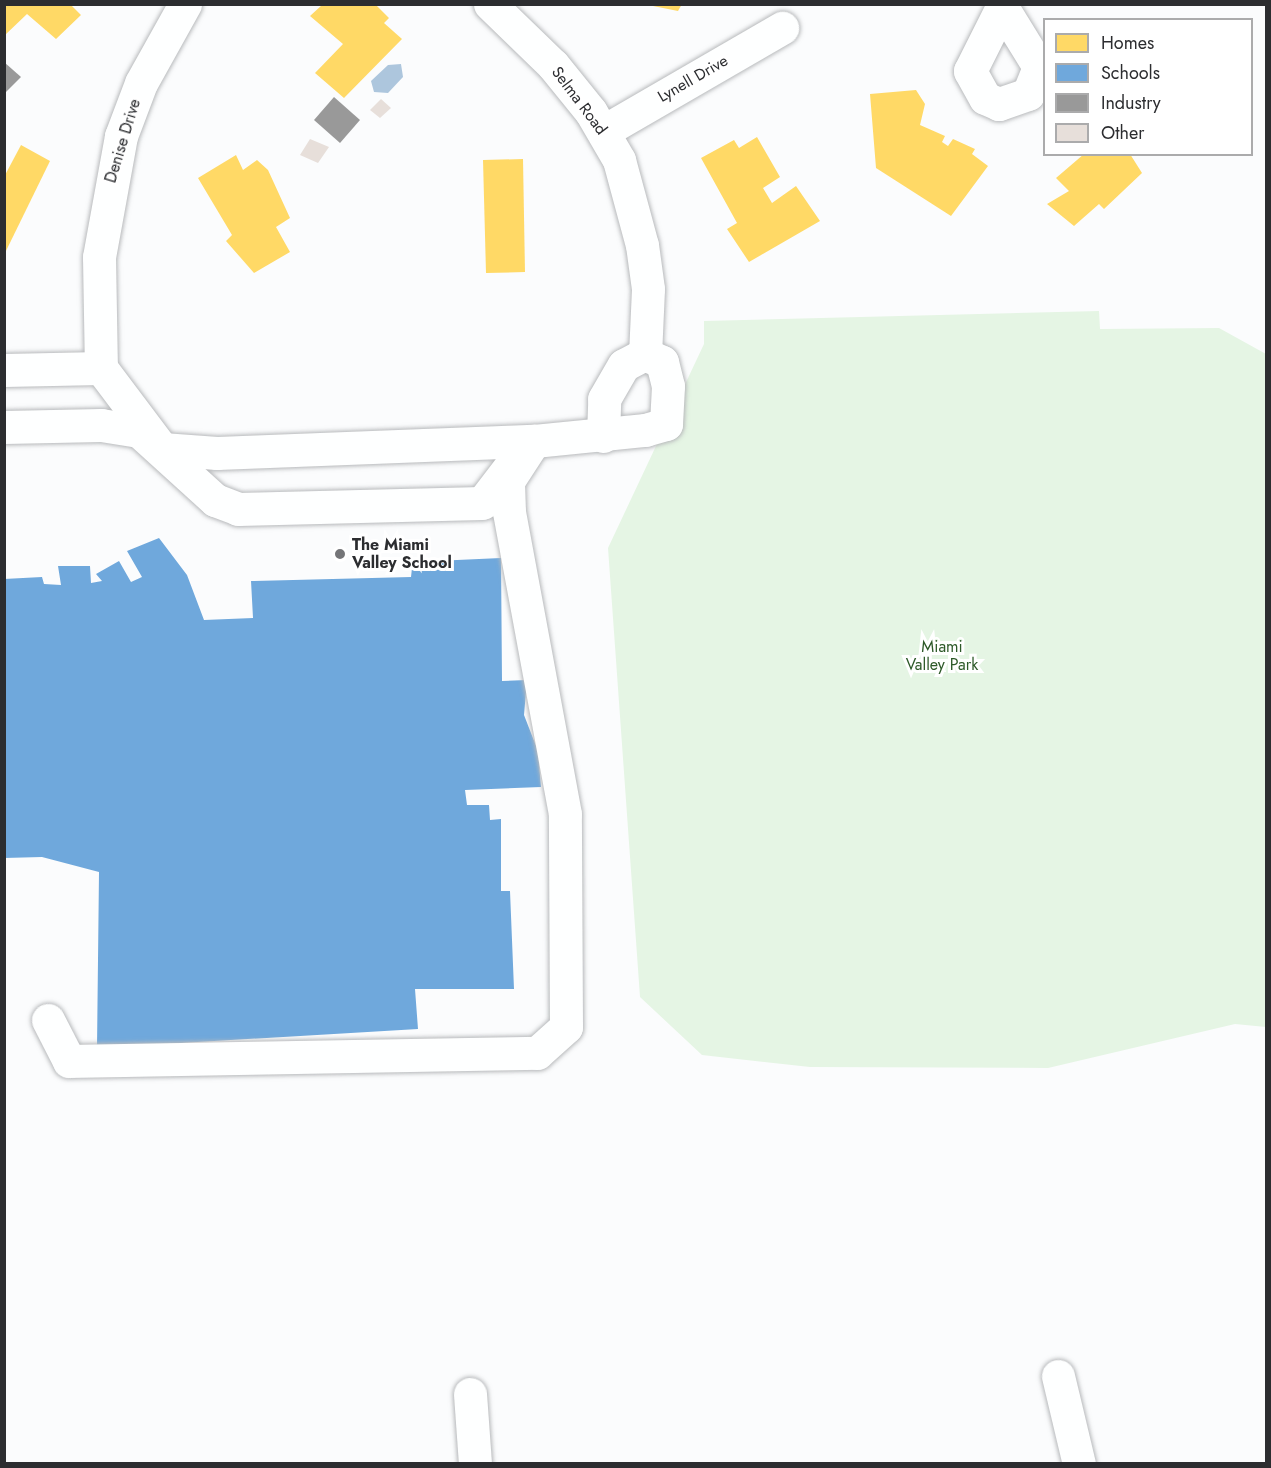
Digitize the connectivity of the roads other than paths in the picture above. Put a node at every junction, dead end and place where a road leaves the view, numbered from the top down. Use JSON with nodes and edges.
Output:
{"nodes":[{"id":1,"x":184,"y":4,"type":"edge"},
{"id":2,"x":490,"y":4,"type":"edge"},
{"id":3,"x":782,"y":28,"type":"dead end"},
{"id":4,"x":604,"y":131,"type":"junction"},
{"id":5,"x":645,"y":354,"type":"junction"},
{"id":6,"x":101,"y":368,"type":"junction"},
{"id":7,"x":4,"y":370,"type":"edge"},
{"id":8,"x":4,"y":427,"type":"edge"},
{"id":9,"x":603,"y":436,"type":"junction"},
{"id":10,"x":534,"y":441,"type":"junction"},
{"id":11,"x":162,"y":449,"type":"junction"},
{"id":12,"x":48,"y":1020,"type":"dead end"},
{"id":13,"x":1058,"y":1376,"type":"dead end"},
{"id":14,"x":470,"y":1394,"type":"dead end"},
{"id":15,"x":475,"y":1464,"type":"edge"},
{"id":16,"x":1079,"y":1464,"type":"edge"}],
"edges":[{"from":1,"to":6,"type":"street","name":"Denise Drive"},
{"from":2,"to":4,"type":"street","name":"Selma Road"},
{"from":3,"to":4,"type":"street","name":"Lynell Drive"},
{"from":4,"to":5,"type":"street","name":"Selma Road"},
{"from":5,"to":9,"type":"street"},
{"from":5,"to":9,"type":"street"},
{"from":6,"to":7,"type":"street"},
{"from":6,"to":11,"type":"street"},
{"from":8,"to":11,"type":"street"},
{"from":9,"to":10,"type":"street"},
{"from":10,"to":11,"type":"street"},
{"from":10,"to":11,"type":"street"},
{"from":10,"to":12,"type":"street"},
{"from":13,"to":16,"type":"street"},
{"from":14,"to":15,"type":"street"}]}
